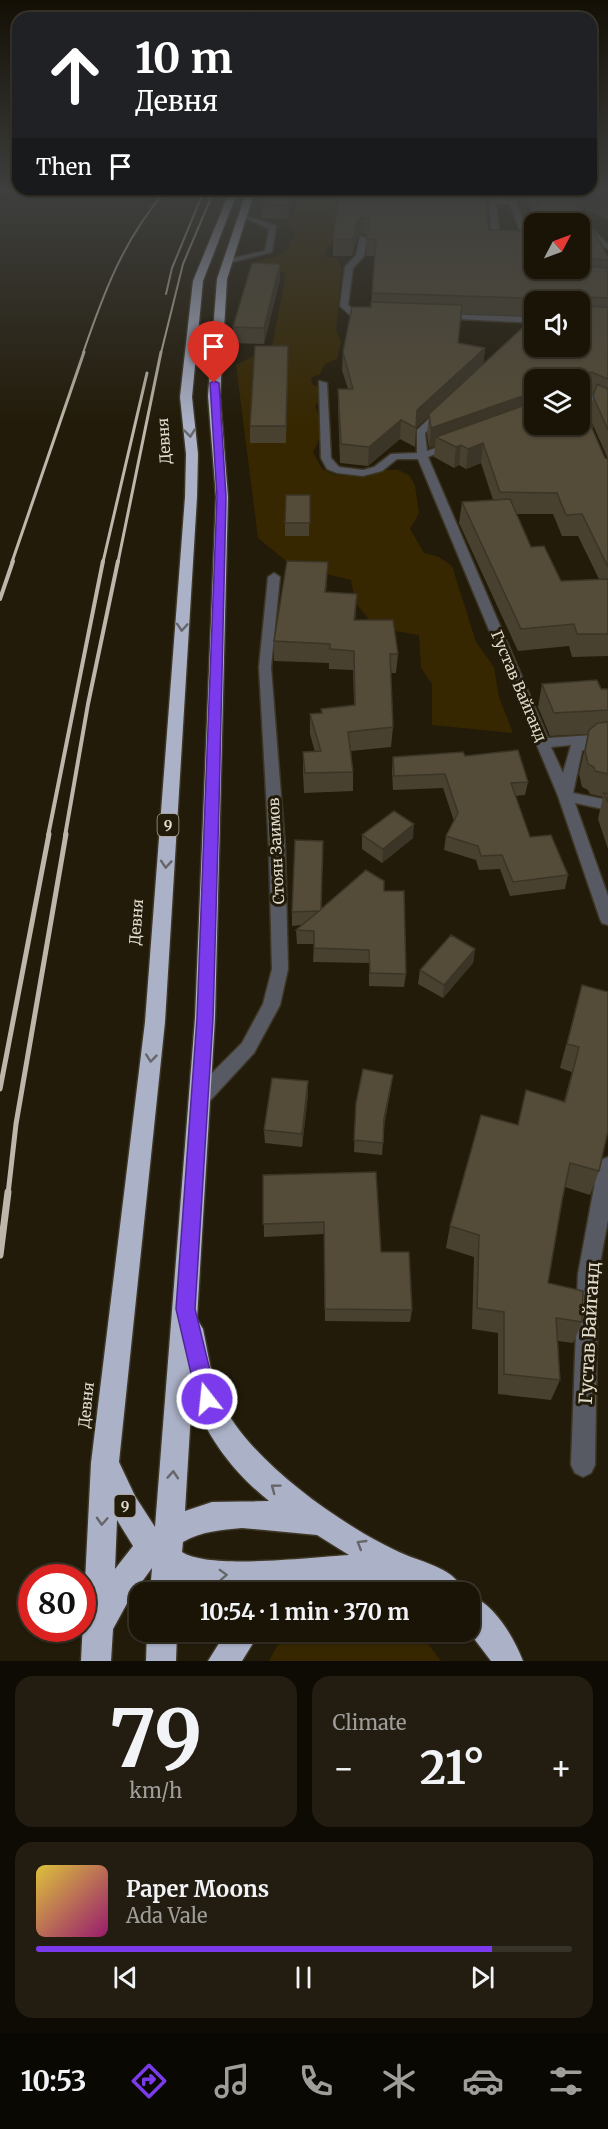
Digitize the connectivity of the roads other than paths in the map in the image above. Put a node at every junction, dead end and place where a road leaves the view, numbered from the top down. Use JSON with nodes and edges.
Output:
{"nodes":[{"id":1,"x":202,"y":271,"type":"edge"},
{"id":2,"x":225,"y":271,"type":"edge"},
{"id":3,"x":349,"y":271,"type":"edge"},
{"id":4,"x":384,"y":315,"type":"edge"},
{"id":5,"x":429,"y":316,"type":"edge"},
{"id":6,"x":524,"y":320,"type":"edge"},
{"id":7,"x":322,"y":383,"type":"dead end"},
{"id":8,"x":608,"y":389,"type":"edge"},
{"id":9,"x":590,"y":396,"type":"edge"},
{"id":10,"x":454,"y":399,"type":"edge"},
{"id":11,"x":590,"y":400,"type":"edge"},
{"id":12,"x":608,"y":405,"type":"edge"},
{"id":13,"x":466,"y":440,"type":"edge"},
{"id":14,"x":422,"y":456,"type":"junction"},
{"id":15,"x":274,"y":577,"type":"dead end"},
{"id":16,"x":608,"y":738,"type":"edge"},
{"id":17,"x":589,"y":739,"type":"junction"},
{"id":18,"x":543,"y":742,"type":"junction"},
{"id":19,"x":566,"y":796,"type":"junction"},
{"id":20,"x":608,"y":804,"type":"edge"},
{"id":21,"x":608,"y":919,"type":"edge"},
{"id":22,"x":199,"y":1099,"type":"junction"},
{"id":23,"x":608,"y":1166,"type":"edge"},
{"id":24,"x":185,"y":1309,"type":"junction"},
{"id":25,"x":105,"y":1463,"type":"junction"},
{"id":26,"x":583,"y":1465,"type":"dead end"},
{"id":27,"x":322,"y":1521,"type":"junction"},
{"id":28,"x":162,"y":1547,"type":"junction"},
{"id":29,"x":399,"y":1567,"type":"junction"},
{"id":30,"x":320,"y":1571,"type":"junction"},
{"id":31,"x":164,"y":1582,"type":"edge"},
{"id":32,"x":304,"y":1582,"type":"edge"},
{"id":33,"x":434,"y":1582,"type":"edge"},
{"id":34,"x":480,"y":1621,"type":"edge"},
{"id":35,"x":96,"y":1630,"type":"joint"},
{"id":36,"x":96,"y":1642,"type":"edge"},
{"id":37,"x":162,"y":1642,"type":"edge"},
{"id":38,"x":237,"y":1642,"type":"edge"},
{"id":39,"x":96,"y":1661,"type":"edge"},
{"id":40,"x":161,"y":1661,"type":"edge"},
{"id":41,"x":223,"y":1661,"type":"edge"},
{"id":42,"x":508,"y":1661,"type":"edge"}],
"edges":[{"from":1,"to":25,"type":"highway","name":"Девня","number":"9","one_way":true},
{"from":2,"to":22,"type":"highway"},
{"from":3,"to":4,"type":"street"},
{"from":5,"to":6,"type":"street"},
{"from":7,"to":14,"type":"street"},
{"from":8,"to":9,"type":"street"},
{"from":10,"to":14,"type":"street"},
{"from":11,"to":12,"type":"street"},
{"from":13,"to":14,"type":"street"},
{"from":14,"to":18,"type":"street","name":"Густав Вайганд"},
{"from":15,"to":22,"type":"street","name":"Стоян Заимов"},
{"from":16,"to":17,"type":"street"},
{"from":17,"to":18,"type":"street"},
{"from":17,"to":19,"type":"street"},
{"from":18,"to":19,"type":"street","name":"Густав Вайганд"},
{"from":19,"to":20,"type":"street"},
{"from":19,"to":21,"type":"street","name":"Густав Вайганд"},
{"from":22,"to":24,"type":"highway"},
{"from":23,"to":26,"type":"street","name":"Густав Вайганд"},
{"from":27,"to":24,"type":"highway","one_way":true},
{"from":28,"to":24,"type":"highway","one_way":true},
{"from":25,"to":28,"type":"highway","number":"9"},
{"from":25,"to":35,"type":"highway","name":"Девня","one_way":true},
{"from":27,"to":28,"type":"highway"},
{"from":29,"to":27,"type":"highway","one_way":true},
{"from":28,"to":30,"type":"highway","one_way":true},
{"from":28,"to":31,"type":"highway"},
{"from":28,"to":35,"type":"highway"},
{"from":29,"to":30,"type":"highway"},
{"from":29,"to":33,"type":"highway"},
{"from":30,"to":32,"type":"highway"},
{"from":34,"to":42,"type":"highway"},
{"from":36,"to":39,"type":"highway","name":"Девня"},
{"from":37,"to":40,"type":"highway"},
{"from":38,"to":41,"type":"highway"}]}
